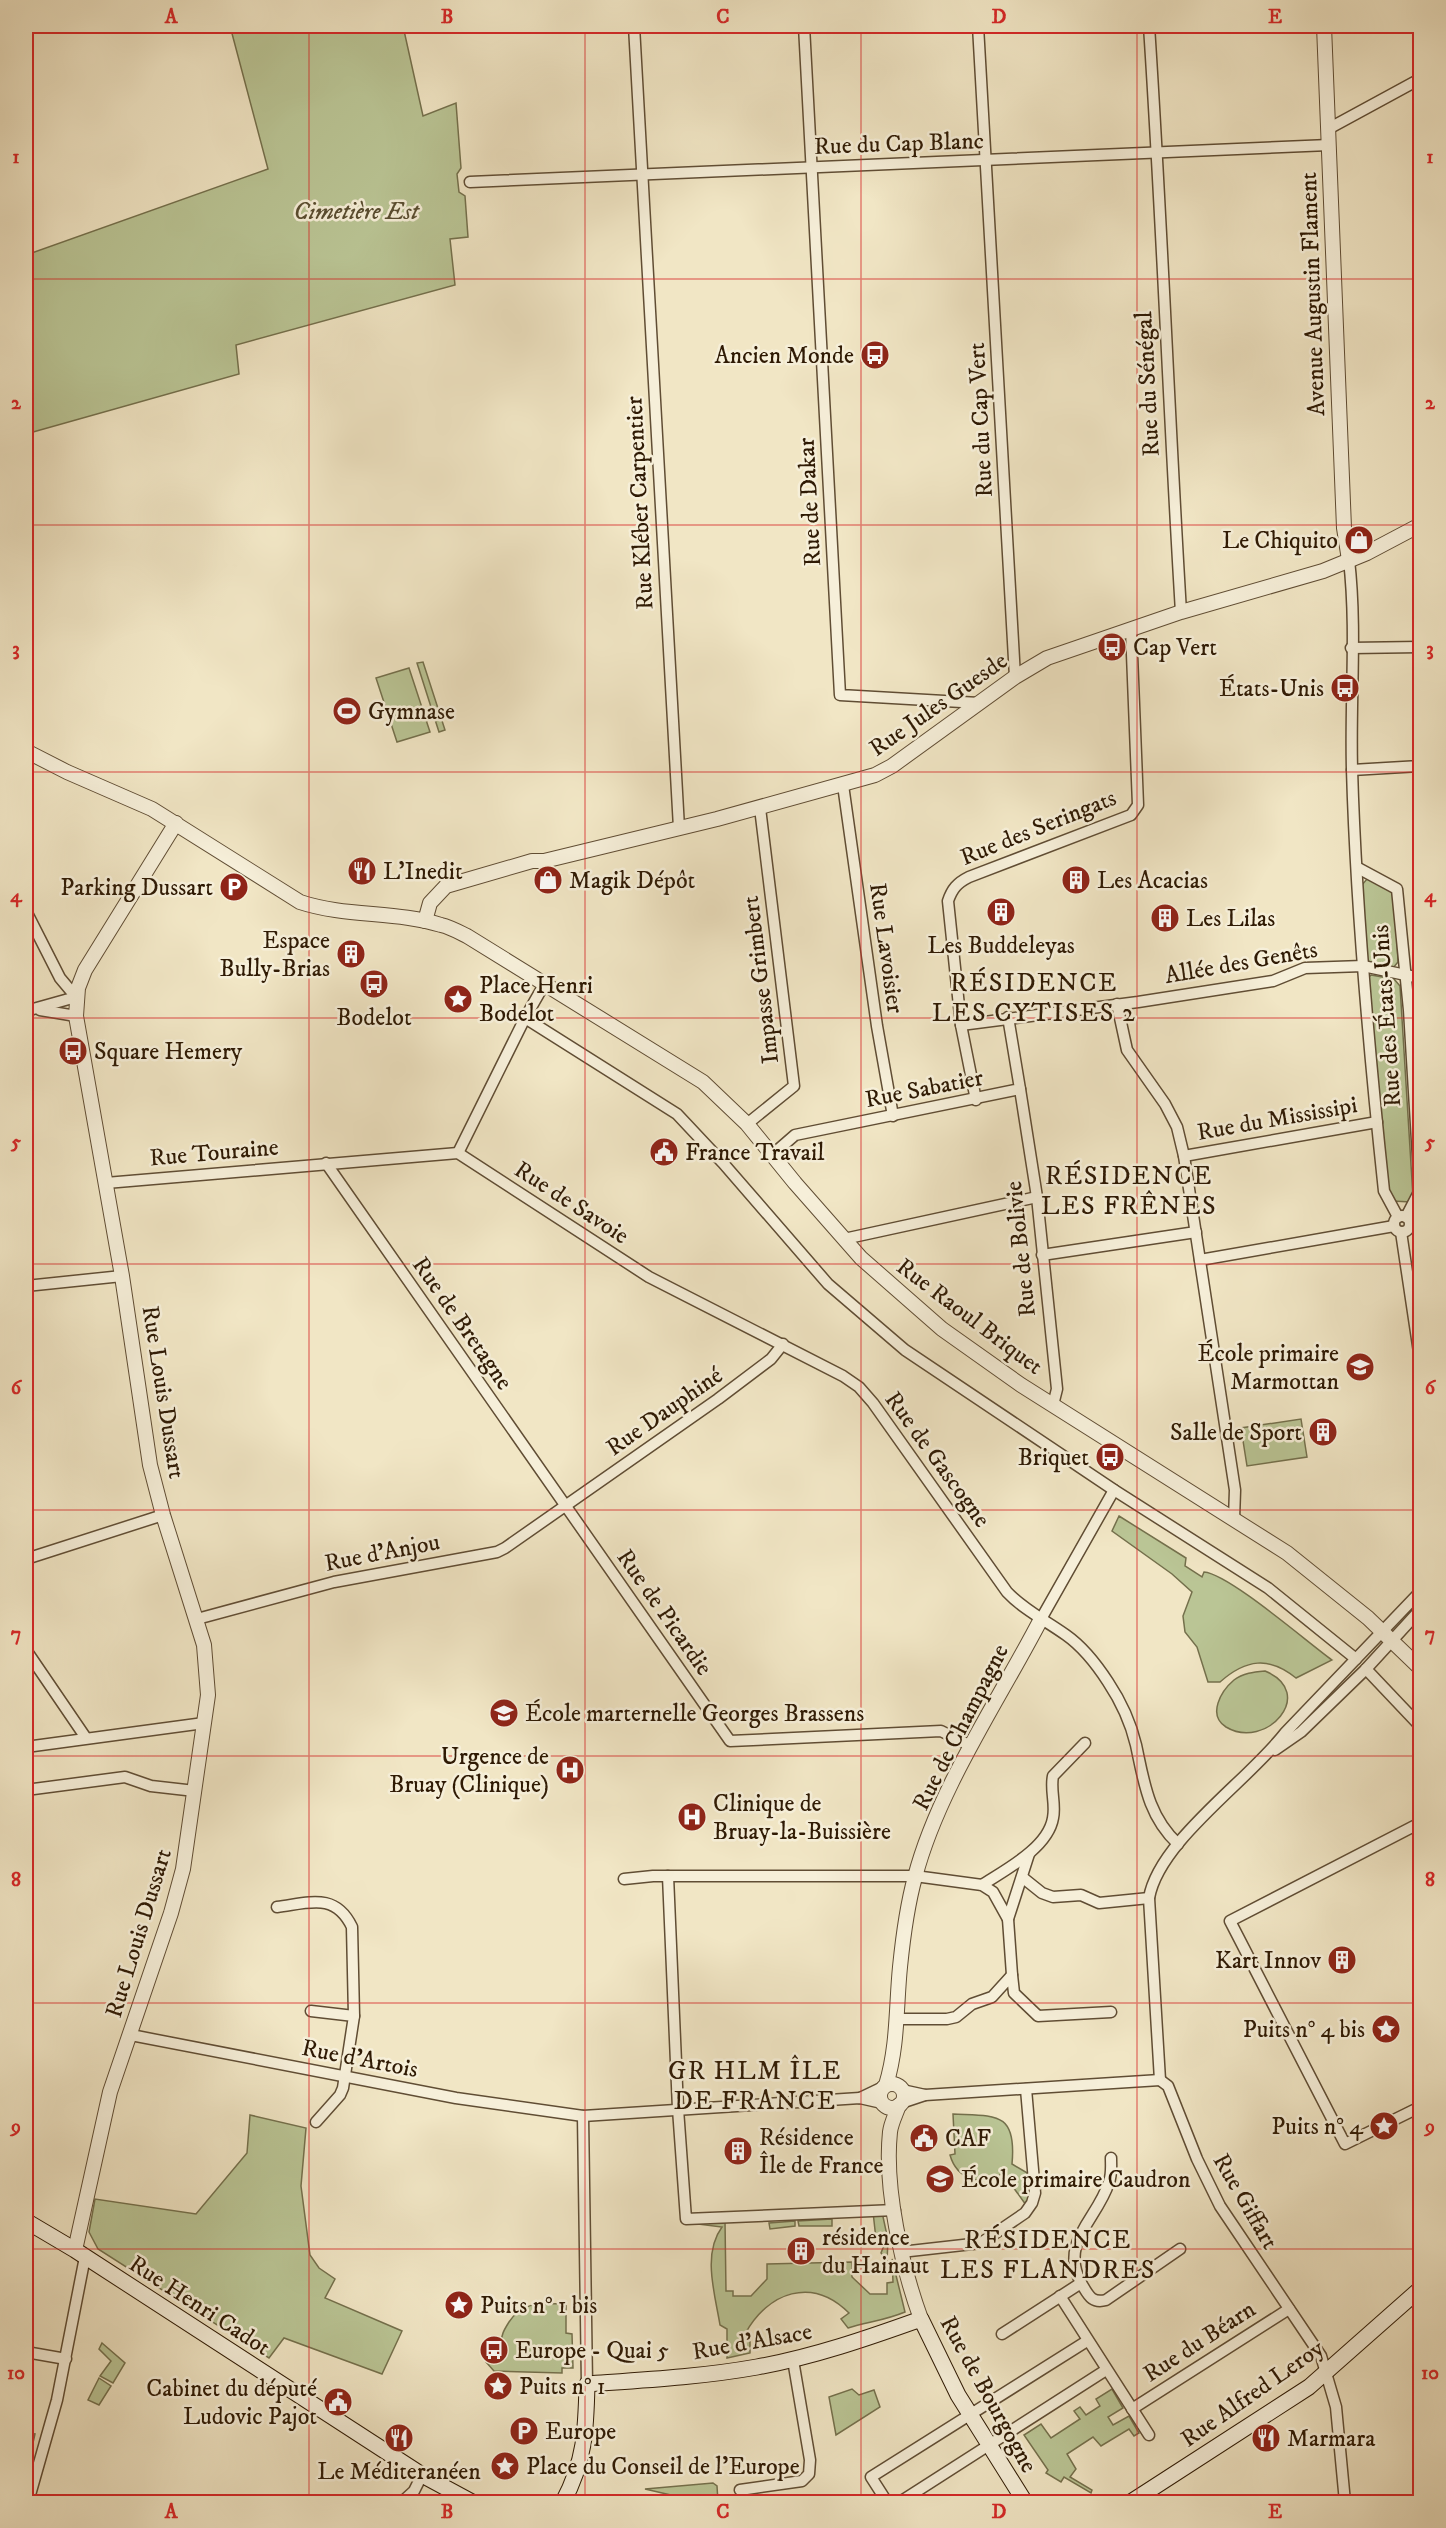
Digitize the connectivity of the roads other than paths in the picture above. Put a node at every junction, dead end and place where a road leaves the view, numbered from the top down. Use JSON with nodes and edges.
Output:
{"nodes":[{"id":1,"x":634,"y":26,"type":"edge"},
{"id":2,"x":804,"y":26,"type":"edge"},
{"id":3,"x":978,"y":26,"type":"edge"},
{"id":4,"x":1149,"y":26,"type":"edge"},
{"id":5,"x":1324,"y":26,"type":"edge"},
{"id":6,"x":1420,"y":79,"type":"edge"},
{"id":7,"x":1328,"y":129,"type":"junction"},
{"id":8,"x":1329,"y":145,"type":"junction"},
{"id":9,"x":1158,"y":153,"type":"junction"},
{"id":10,"x":987,"y":161,"type":"junction"},
{"id":11,"x":812,"y":168,"type":"junction"},
{"id":12,"x":642,"y":176,"type":"junction"},
{"id":13,"x":470,"y":182,"type":"dead end"},
{"id":14,"x":1420,"y":525,"type":"edge"},
{"id":15,"x":1349,"y":560,"type":"junction"},
{"id":16,"x":1181,"y":612,"type":"junction"},
{"id":17,"x":1131,"y":629,"type":"junction"},
{"id":18,"x":1420,"y":647,"type":"edge"},
{"id":19,"x":1351,"y":648,"type":"junction"},
{"id":20,"x":1015,"y":677,"type":"junction"},
{"id":21,"x":979,"y":703,"type":"junction"},
{"id":22,"x":26,"y":751,"type":"edge"},
{"id":23,"x":1420,"y":766,"type":"edge"},
{"id":24,"x":1352,"y":770,"type":"junction"},
{"id":25,"x":843,"y":785,"type":"junction"},
{"id":26,"x":760,"y":808,"type":"junction"},
{"id":27,"x":176,"y":822,"type":"junction"},
{"id":28,"x":679,"y":828,"type":"junction"},
{"id":29,"x":1358,"y":868,"type":"junction"},
{"id":30,"x":26,"y":911,"type":"edge"},
{"id":31,"x":425,"y":921,"type":"junction"},
{"id":32,"x":1363,"y":966,"type":"junction"},
{"id":33,"x":1406,"y":974,"type":"junction"},
{"id":34,"x":1420,"y":978,"type":"edge"},
{"id":35,"x":545,"y":983,"type":"junction"},
{"id":36,"x":76,"y":997,"type":"junction"},
{"id":37,"x":1117,"y":1004,"type":"junction"},
{"id":38,"x":31,"y":1010,"type":"edge"},
{"id":39,"x":76,"y":1016,"type":"junction"},
{"id":40,"x":1008,"y":1017,"type":"junction"},
{"id":41,"x":525,"y":1018,"type":"junction"},
{"id":42,"x":961,"y":1025,"type":"junction"},
{"id":43,"x":1020,"y":1089,"type":"junction"},
{"id":44,"x":976,"y":1100,"type":"junction"},
{"id":45,"x":893,"y":1116,"type":"junction"},
{"id":46,"x":1377,"y":1122,"type":"junction"},
{"id":47,"x":747,"y":1124,"type":"junction"},
{"id":48,"x":458,"y":1153,"type":"junction"},
{"id":49,"x":772,"y":1155,"type":"junction"},
{"id":50,"x":1184,"y":1156,"type":"junction"},
{"id":51,"x":326,"y":1163,"type":"junction"},
{"id":52,"x":106,"y":1183,"type":"junction"},
{"id":53,"x":1037,"y":1197,"type":"junction"},
{"id":54,"x":1405,"y":1224,"type":"edge"},
{"id":55,"x":1196,"y":1232,"type":"junction"},
{"id":56,"x":844,"y":1239,"type":"junction"},
{"id":57,"x":1042,"y":1255,"type":"junction"},
{"id":58,"x":1200,"y":1260,"type":"junction"},
{"id":59,"x":122,"y":1276,"type":"junction"},
{"id":60,"x":26,"y":1286,"type":"edge"},
{"id":61,"x":783,"y":1344,"type":"junction"},
{"id":62,"x":1420,"y":1359,"type":"edge"},
{"id":63,"x":1053,"y":1405,"type":"junction"},
{"id":64,"x":1114,"y":1491,"type":"junction"},
{"id":65,"x":566,"y":1506,"type":"junction"},
{"id":66,"x":163,"y":1515,"type":"junction"},
{"id":67,"x":1234,"y":1519,"type":"junction"},
{"id":68,"x":26,"y":1559,"type":"edge"},
{"id":69,"x":1420,"y":1592,"type":"edge"},
{"id":70,"x":1420,"y":1610,"type":"edge"},
{"id":71,"x":197,"y":1619,"type":"junction"},
{"id":72,"x":1041,"y":1619,"type":"junction"},
{"id":73,"x":1388,"y":1636,"type":"junction"},
{"id":74,"x":26,"y":1650,"type":"edge"},
{"id":75,"x":1356,"y":1659,"type":"junction"},
{"id":76,"x":1366,"y":1668,"type":"junction"},
{"id":77,"x":1420,"y":1668,"type":"edge"},
{"id":78,"x":204,"y":1723,"type":"junction"},
{"id":79,"x":1420,"y":1726,"type":"edge"},
{"id":80,"x":86,"y":1738,"type":"junction"},
{"id":81,"x":1085,"y":1743,"type":"dead end"},
{"id":82,"x":971,"y":1746,"type":"junction"},
{"id":83,"x":26,"y":1747,"type":"edge"},
{"id":84,"x":1267,"y":1756,"type":"junction"},
{"id":85,"x":26,"y":1790,"type":"edge"},
{"id":86,"x":195,"y":1791,"type":"junction"},
{"id":87,"x":1420,"y":1823,"type":"edge"},
{"id":88,"x":1178,"y":1844,"type":"junction"},
{"id":89,"x":1029,"y":1854,"type":"junction"},
{"id":90,"x":668,"y":1876,"type":"junction"},
{"id":91,"x":915,"y":1876,"type":"junction"},
{"id":92,"x":1022,"y":1877,"type":"junction"},
{"id":93,"x":624,"y":1879,"type":"dead end"},
{"id":94,"x":982,"y":1885,"type":"junction"},
{"id":95,"x":1149,"y":1898,"type":"junction"},
{"id":96,"x":277,"y":1907,"type":"dead end"},
{"id":97,"x":1008,"y":1919,"type":"junction"},
{"id":98,"x":1012,"y":1975,"type":"junction"},
{"id":99,"x":311,"y":2011,"type":"dead end"},
{"id":100,"x":1111,"y":2012,"type":"dead end"},
{"id":101,"x":354,"y":2016,"type":"junction"},
{"id":102,"x":897,"y":2019,"type":"junction"},
{"id":103,"x":131,"y":2035,"type":"junction"},
{"id":104,"x":894,"y":2058,"type":"junction"},
{"id":105,"x":345,"y":2077,"type":"junction"},
{"id":106,"x":1160,"y":2080,"type":"junction"},
{"id":107,"x":885,"y":2086,"type":"junction"},
{"id":108,"x":1026,"y":2089,"type":"junction"},
{"id":109,"x":860,"y":2098,"type":"junction"},
{"id":110,"x":895,"y":2099,"type":"junction"},
{"id":111,"x":1420,"y":2107,"type":"edge"},
{"id":112,"x":678,"y":2109,"type":"junction"},
{"id":113,"x":583,"y":2116,"type":"junction"},
{"id":114,"x":316,"y":2122,"type":"dead end"},
{"id":115,"x":1111,"y":2158,"type":"dead end"},
{"id":116,"x":895,"y":2210,"type":"junction"},
{"id":117,"x":26,"y":2221,"type":"edge"},
{"id":118,"x":1180,"y":2248,"type":"dead end"},
{"id":119,"x":901,"y":2252,"type":"junction"},
{"id":120,"x":80,"y":2254,"type":"junction"},
{"id":121,"x":1081,"y":2283,"type":"junction"},
{"id":122,"x":1420,"y":2289,"type":"edge"},
{"id":123,"x":1060,"y":2296,"type":"junction"},
{"id":124,"x":1289,"y":2308,"type":"junction"},
{"id":125,"x":921,"y":2319,"type":"junction"},
{"id":126,"x":1002,"y":2334,"type":"dead end"},
{"id":127,"x":1087,"y":2341,"type":"junction"},
{"id":128,"x":26,"y":2352,"type":"edge"},
{"id":129,"x":66,"y":2359,"type":"junction"},
{"id":130,"x":793,"y":2360,"type":"junction"},
{"id":131,"x":1106,"y":2370,"type":"junction"},
{"id":132,"x":1327,"y":2372,"type":"junction"},
{"id":133,"x":587,"y":2384,"type":"junction"},
{"id":134,"x":1132,"y":2409,"type":"junction"},
{"id":135,"x":969,"y":2414,"type":"junction"},
{"id":136,"x":1149,"y":2436,"type":"dead end"},
{"id":137,"x":988,"y":2446,"type":"junction"},
{"id":138,"x":422,"y":2475,"type":"junction"},
{"id":139,"x":740,"y":2490,"type":"dead end"},
{"id":140,"x":28,"y":2502,"type":"edge"},
{"id":141,"x":402,"y":2502,"type":"edge"},
{"id":142,"x":459,"y":2502,"type":"edge"},
{"id":143,"x":472,"y":2502,"type":"edge"},
{"id":144,"x":563,"y":2502,"type":"edge"},
{"id":145,"x":886,"y":2502,"type":"edge"},
{"id":146,"x":900,"y":2502,"type":"edge"},
{"id":147,"x":1025,"y":2502,"type":"edge"},
{"id":148,"x":1131,"y":2502,"type":"edge"},
{"id":149,"x":1345,"y":2502,"type":"edge"}],
"edges":[{"from":1,"to":12,"type":"street","name":"Rue Kléber Carpentier"},
{"from":2,"to":11,"type":"street"},
{"from":3,"to":10,"type":"street","name":"Rue du Cap Vert"},
{"from":4,"to":9,"type":"street","name":"Rue du Sénégal"},
{"from":5,"to":7,"type":"street","name":"Avenue Augustin Flament"},
{"from":6,"to":7,"type":"street"},
{"from":7,"to":8,"type":"street","name":"Avenue Augustin Flament"},
{"from":8,"to":9,"type":"street","name":"Rue du Cap Blanc"},
{"from":8,"to":15,"type":"street","name":"Avenue Augustin Flament"},
{"from":9,"to":10,"type":"street","name":"Rue du Cap Blanc"},
{"from":9,"to":16,"type":"street","name":"Rue du Sénégal"},
{"from":10,"to":11,"type":"street","name":"Rue du Cap Blanc"},
{"from":10,"to":20,"type":"street","name":"Rue du Cap Vert"},
{"from":11,"to":12,"type":"street","name":"Rue du Cap Blanc"},
{"from":11,"to":21,"type":"street","name":"Rue de Dakar"},
{"from":12,"to":13,"type":"street","name":"Rue du Cap Blanc"},
{"from":12,"to":28,"type":"street","name":"Rue Kléber Carpentier"},
{"from":14,"to":15,"type":"street","name":"Rue Jules Guesde"},
{"from":15,"to":16,"type":"street","name":"Rue Jules Guesde"},
{"from":15,"to":19,"type":"street","name":"Rue des États-Unis"},
{"from":16,"to":17,"type":"street","name":"Rue Jules Guesde"},
{"from":17,"to":20,"type":"street","name":"Rue Jules Guesde"},
{"from":17,"to":42,"type":"street","name":"Rue des Seringats"},
{"from":18,"to":19,"type":"street"},
{"from":19,"to":24,"type":"street","name":"Rue des États-Unis"},
{"from":20,"to":21,"type":"street","name":"Rue Jules Guesde"},
{"from":21,"to":25,"type":"street","name":"Rue Jules Guesde"},
{"from":22,"to":27,"type":"street"},
{"from":23,"to":24,"type":"street"},
{"from":24,"to":29,"type":"street","name":"Rue des États-Unis"},
{"from":25,"to":26,"type":"street","name":"Rue Jules Guesde"},
{"from":25,"to":45,"type":"street","name":"Rue Lavoisier"},
{"from":26,"to":28,"type":"street","name":"Rue Jules Guesde"},
{"from":26,"to":47,"type":"street","name":"Impasse Grimbert"},
{"from":27,"to":31,"type":"street"},
{"from":27,"to":36,"type":"street","name":"Rue Louis Dussart"},
{"from":28,"to":31,"type":"street","name":"Rue Jules Guesde"},
{"from":29,"to":32,"type":"street","name":"Rue des États-Unis"},
{"from":29,"to":33,"type":"street","name":"Rue des États-Unis"},
{"from":30,"to":36,"type":"street"},
{"from":31,"to":35,"type":"street","name":"Rue Raoul Briquet"},
{"from":32,"to":33,"type":"street","name":"Allée des Genêts"},
{"from":32,"to":37,"type":"street","name":"Allée des Genêts"},
{"from":32,"to":46,"type":"street","name":"Rue des États-Unis"},
{"from":33,"to":34,"type":"street","name":"Allée des Genêts"},
{"from":33,"to":54,"type":"street","name":"Rue des États-Unis"},
{"from":35,"to":41,"type":"street"},
{"from":35,"to":47,"type":"street","name":"Rue Raoul Briquet"},
{"from":36,"to":38,"type":"street"},
{"from":36,"to":39,"type":"street","name":"Rue Louis Dussart"},
{"from":37,"to":40,"type":"street","name":"Allée des Genêts"},
{"from":37,"to":50,"type":"street"},
{"from":38,"to":39,"type":"street"},
{"from":39,"to":52,"type":"street","name":"Rue Louis Dussart"},
{"from":40,"to":42,"type":"street","name":"Allée des Genêts"},
{"from":40,"to":43,"type":"street","name":"Rue Sabatier"},
{"from":41,"to":48,"type":"street"},
{"from":41,"to":64,"type":"street"},
{"from":42,"to":44,"type":"street","name":"Rue des Seringats"},
{"from":43,"to":44,"type":"street","name":"Rue Sabatier"},
{"from":43,"to":53,"type":"street","name":"Rue de Bolivie"},
{"from":44,"to":45,"type":"street","name":"Rue Sabatier"},
{"from":45,"to":49,"type":"street","name":"Rue Sabatier"},
{"from":46,"to":50,"type":"street","name":"Rue du Mississipi"},
{"from":46,"to":54,"type":"street","name":"Rue des États-Unis"},
{"from":47,"to":49,"type":"street","name":"Rue Raoul Briquet"},
{"from":48,"to":51,"type":"street"},
{"from":48,"to":61,"type":"street","name":"Rue de Savoie"},
{"from":49,"to":56,"type":"street","name":"Rue Raoul Briquet"},
{"from":50,"to":55,"type":"street"},
{"from":51,"to":52,"type":"street","name":"Rue Touraine"},
{"from":51,"to":65,"type":"street","name":"Rue de Bretagne"},
{"from":52,"to":59,"type":"street","name":"Rue Louis Dussart"},
{"from":53,"to":56,"type":"street"},
{"from":53,"to":57,"type":"street","name":"Rue de Bolivie"},
{"from":54,"to":58,"type":"street"},
{"from":54,"to":62,"type":"street"},
{"from":55,"to":57,"type":"street"},
{"from":55,"to":58,"type":"street"},
{"from":56,"to":63,"type":"street","name":"Rue Raoul Briquet"},
{"from":57,"to":63,"type":"street","name":"Rue de Bolivie"},
{"from":58,"to":67,"type":"street"},
{"from":59,"to":60,"type":"street"},
{"from":59,"to":66,"type":"street","name":"Rue Louis Dussart"},
{"from":61,"to":65,"type":"street","name":"Rue Dauphiné"},
{"from":61,"to":72,"type":"street","name":"Rue de Gascogne"},
{"from":63,"to":67,"type":"street","name":"Rue Raoul Briquet"},
{"from":64,"to":72,"type":"street","name":"Rue de Champagne"},
{"from":64,"to":75,"type":"street"},
{"from":65,"to":71,"type":"street","name":"Rue d'Anjou"},
{"from":65,"to":82,"type":"street","name":"Rue de Picardie"},
{"from":66,"to":68,"type":"street"},
{"from":66,"to":71,"type":"street","name":"Rue Louis Dussart"},
{"from":67,"to":73,"type":"street","name":"Rue Raoul Briquet"},
{"from":69,"to":73,"type":"street"},
{"from":70,"to":73,"type":"street"},
{"from":71,"to":78,"type":"street","name":"Rue Louis Dussart"},
{"from":72,"to":82,"type":"street","name":"Rue de Champagne"},
{"from":72,"to":88,"type":"street","name":"Rue de Gascogne"},
{"from":73,"to":75,"type":"street"},
{"from":73,"to":76,"type":"street"},
{"from":73,"to":77,"type":"street","name":"Rue Raoul Briquet"},
{"from":74,"to":80,"type":"street"},
{"from":75,"to":84,"type":"street"},
{"from":76,"to":79,"type":"street"},
{"from":76,"to":84,"type":"street"},
{"from":78,"to":80,"type":"street"},
{"from":78,"to":86,"type":"street","name":"Rue Louis Dussart"},
{"from":80,"to":83,"type":"street"},
{"from":81,"to":89,"type":"street"},
{"from":82,"to":91,"type":"street","name":"Rue de Champagne"},
{"from":84,"to":88,"type":"street"},
{"from":85,"to":86,"type":"street"},
{"from":86,"to":103,"type":"street","name":"Rue Louis Dussart"},
{"from":87,"to":111,"type":"street"},
{"from":88,"to":95,"type":"street"},
{"from":89,"to":92,"type":"street"},
{"from":89,"to":94,"type":"street"},
{"from":90,"to":91,"type":"street"},
{"from":90,"to":93,"type":"street"},
{"from":90,"to":112,"type":"street"},
{"from":91,"to":94,"type":"street"},
{"from":91,"to":102,"type":"street","name":"Rue de Champagne"},
{"from":92,"to":95,"type":"street"},
{"from":92,"to":97,"type":"street"},
{"from":94,"to":97,"type":"street"},
{"from":95,"to":106,"type":"street"},
{"from":96,"to":101,"type":"street"},
{"from":97,"to":98,"type":"street"},
{"from":98,"to":100,"type":"street"},
{"from":98,"to":102,"type":"street"},
{"from":99,"to":101,"type":"street"},
{"from":101,"to":105,"type":"street"},
{"from":102,"to":104,"type":"street","name":"Rue de Champagne"},
{"from":103,"to":105,"type":"street","name":"Rue d'Artois"},
{"from":103,"to":120,"type":"street","name":"Rue Louis Dussart"},
{"from":104,"to":107,"type":"street","name":"Rue de Champagne"},
{"from":104,"to":110,"type":"street","name":"Rue de Champagne"},
{"from":105,"to":113,"type":"street","name":"Rue d'Artois"},
{"from":105,"to":114,"type":"street"},
{"from":106,"to":108,"type":"street"},
{"from":106,"to":124,"type":"street","name":"Rue Giffart"},
{"from":107,"to":109,"type":"street"},
{"from":107,"to":110,"type":"street"},
{"from":108,"to":110,"type":"street"},
{"from":108,"to":119,"type":"street"},
{"from":109,"to":110,"type":"street"},
{"from":109,"to":112,"type":"street","name":"Rue d'Artois"},
{"from":110,"to":116,"type":"street","name":"Rue de Bourgogne"},
{"from":112,"to":113,"type":"street","name":"Rue d'Artois"},
{"from":112,"to":116,"type":"street"},
{"from":113,"to":133,"type":"street"},
{"from":115,"to":121,"type":"street"},
{"from":116,"to":119,"type":"street","name":"Rue de Bourgogne"},
{"from":117,"to":120,"type":"main road","name":"Rue Henri Cadot"},
{"from":118,"to":121,"type":"street"},
{"from":119,"to":125,"type":"street","name":"Rue de Bourgogne"},
{"from":120,"to":129,"type":"street"},
{"from":120,"to":138,"type":"main road","name":"Rue Henri Cadot"},
{"from":121,"to":123,"type":"street"},
{"from":122,"to":132,"type":"main road","name":"Rue Alfred Leroy"},
{"from":123,"to":126,"type":"street"},
{"from":123,"to":127,"type":"street"},
{"from":124,"to":132,"type":"street","name":"Rue Giffart"},
{"from":124,"to":134,"type":"street","name":"Rue du Béarn"},
{"from":125,"to":130,"type":"main road","name":"Rue d'Alsace"},
{"from":125,"to":135,"type":"main road","name":"Rue de Bourgogne"},
{"from":127,"to":131,"type":"street"},
{"from":127,"to":135,"type":"street"},
{"from":128,"to":129,"type":"street"},
{"from":129,"to":140,"type":"street"},
{"from":130,"to":133,"type":"main road","name":"Rue d'Alsace"},
{"from":130,"to":139,"type":"street"},
{"from":131,"to":134,"type":"street"},
{"from":131,"to":137,"type":"street"},
{"from":132,"to":148,"type":"main road","name":"Rue Alfred Leroy"},
{"from":132,"to":149,"type":"street","name":"Rue Giffart"},
{"from":133,"to":144,"type":"main road"},
{"from":134,"to":136,"type":"street"},
{"from":135,"to":137,"type":"main road","name":"Rue de Bourgogne"},
{"from":135,"to":145,"type":"street"},
{"from":137,"to":146,"type":"street"},
{"from":137,"to":147,"type":"main road","name":"Rue de Bourgogne"},
{"from":138,"to":141,"type":"street"},
{"from":138,"to":142,"type":"main road","name":"Rue Henri Cadot"},
{"from":138,"to":143,"type":"main road","name":"Rue Henri Cadot"}]}
